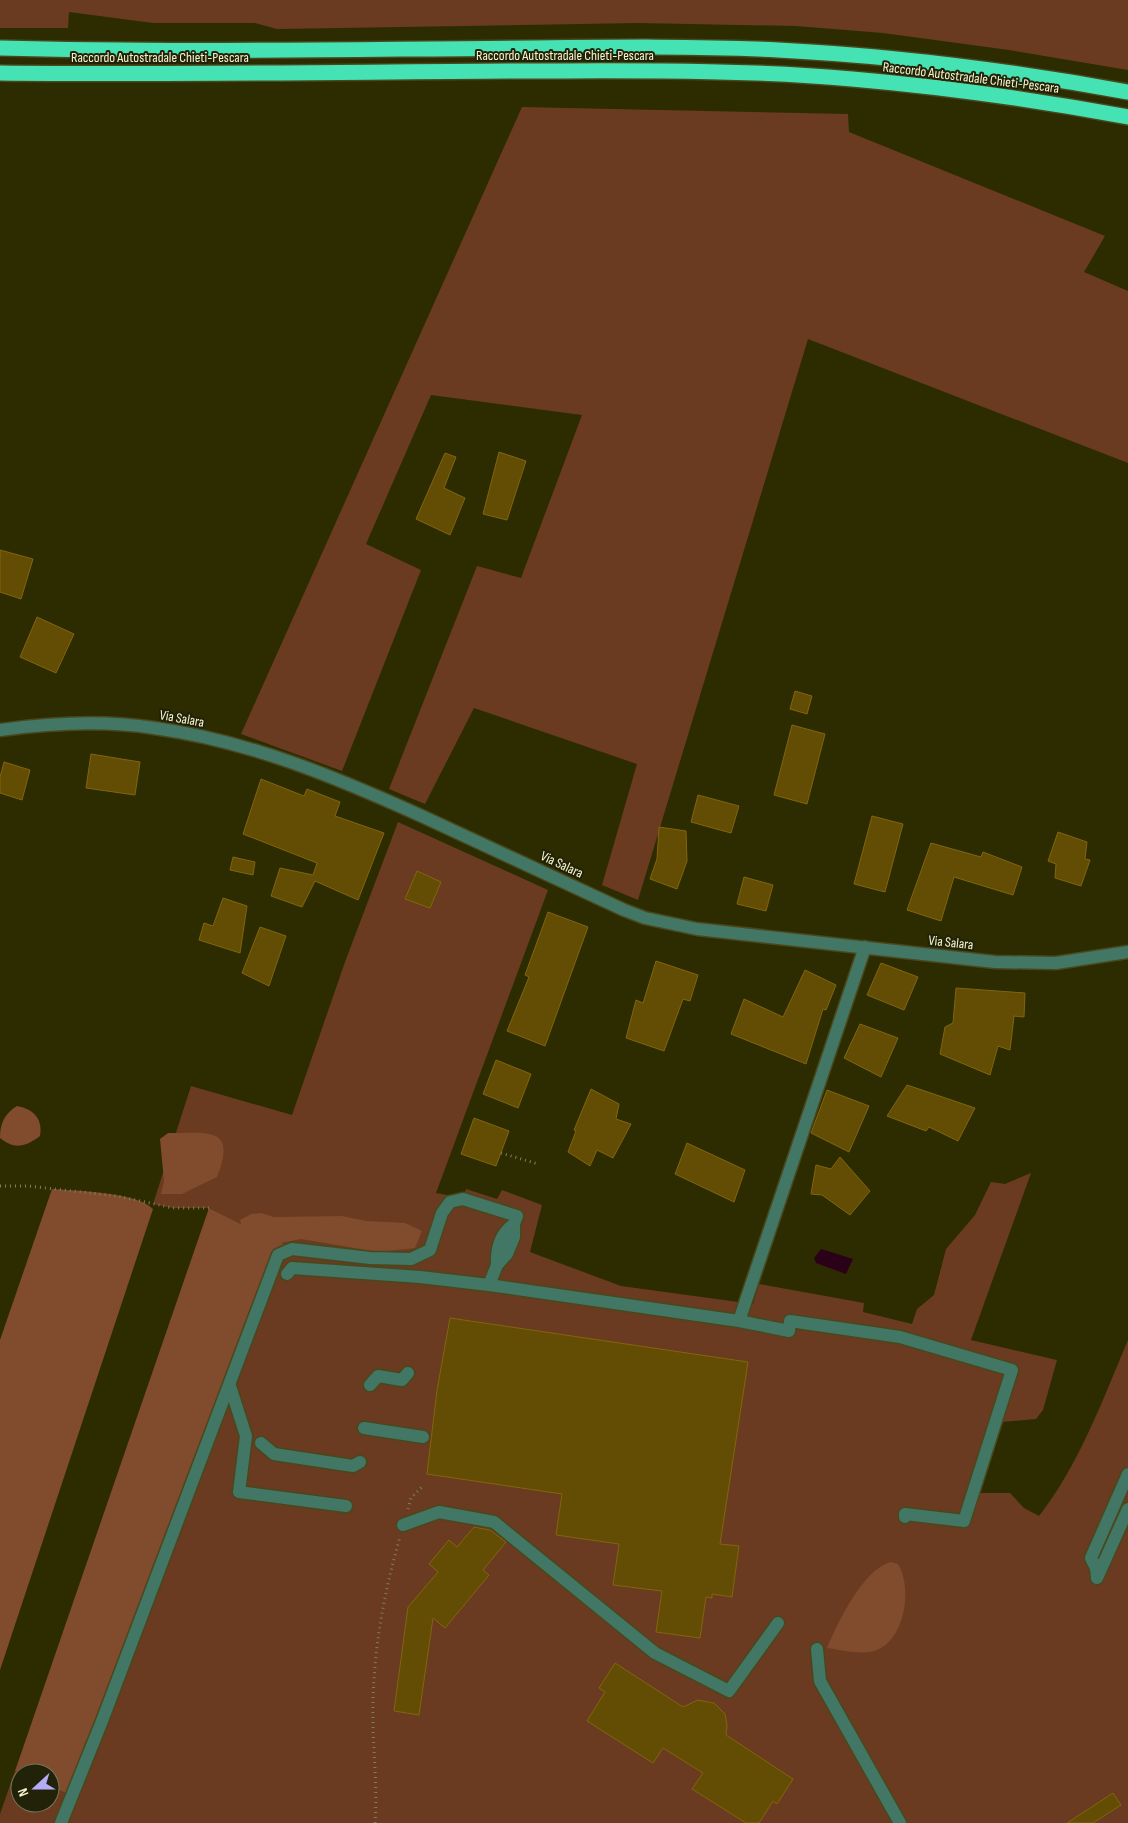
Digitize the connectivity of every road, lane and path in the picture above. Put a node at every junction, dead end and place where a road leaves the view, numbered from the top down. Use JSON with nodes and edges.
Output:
{"nodes":[{"id":1,"x":0,"y":48,"type":"edge"},
{"id":2,"x":0,"y":73,"type":"edge"},
{"id":3,"x":1128,"y":92,"type":"edge"},
{"id":4,"x":1128,"y":117,"type":"edge"},
{"id":5,"x":0,"y":730,"type":"edge"},
{"id":6,"x":865,"y":947,"type":"junction"},
{"id":7,"x":1128,"y":952,"type":"edge"},
{"id":8,"x":501,"y":1152,"type":"dead end"},
{"id":9,"x":538,"y":1164,"type":"dead end"},
{"id":10,"x":0,"y":1186,"type":"edge"},
{"id":11,"x":209,"y":1208,"type":"dead end"},
{"id":12,"x":287,"y":1274,"type":"dead end"},
{"id":13,"x":489,"y":1285,"type":"junction"},
{"id":14,"x":739,"y":1321,"type":"junction"},
{"id":15,"x":408,"y":1373,"type":"dead end"},
{"id":16,"x":370,"y":1384,"type":"dead end"},
{"id":17,"x":230,"y":1386,"type":"junction"},
{"id":18,"x":364,"y":1428,"type":"dead end"},
{"id":19,"x":423,"y":1437,"type":"dead end"},
{"id":20,"x":261,"y":1443,"type":"dead end"},
{"id":21,"x":360,"y":1462,"type":"dead end"},
{"id":22,"x":1128,"y":1474,"type":"edge"},
{"id":23,"x":424,"y":1485,"type":"dead end"},
{"id":24,"x":346,"y":1506,"type":"dead end"},
{"id":25,"x":1128,"y":1509,"type":"edge"},
{"id":26,"x":905,"y":1516,"type":"dead end"},
{"id":27,"x":403,"y":1525,"type":"junction"},
{"id":28,"x":778,"y":1623,"type":"dead end"},
{"id":29,"x":817,"y":1648,"type":"dead end"},
{"id":30,"x":61,"y":1823,"type":"edge"},
{"id":31,"x":375,"y":1823,"type":"edge"},
{"id":32,"x":900,"y":1823,"type":"edge"}],
"edges":[{"from":1,"to":3,"type":"highway","name":"Raccordo Autostradale Chieti-Pescara"},
{"from":2,"to":4,"type":"highway","name":"Raccordo Autostradale Chieti-Pescara"},
{"from":5,"to":6,"type":"street","name":"Via Salara"},
{"from":6,"to":7,"type":"street","name":"Via Salara"},
{"from":6,"to":14,"type":"street"},
{"from":8,"to":9,"type":"path"},
{"from":10,"to":11,"type":"path"},
{"from":12,"to":13,"type":"street"},
{"from":13,"to":14,"type":"street"},
{"from":13,"to":17,"type":"street"},
{"from":14,"to":26,"type":"street"},
{"from":15,"to":16,"type":"street"},
{"from":17,"to":24,"type":"street"},
{"from":17,"to":30,"type":"street"},
{"from":18,"to":19,"type":"street"},
{"from":20,"to":21,"type":"street"},
{"from":22,"to":25,"type":"street"},
{"from":23,"to":27,"type":"path"},
{"from":27,"to":28,"type":"street"},
{"from":27,"to":31,"type":"path"},
{"from":29,"to":32,"type":"street"}]}
